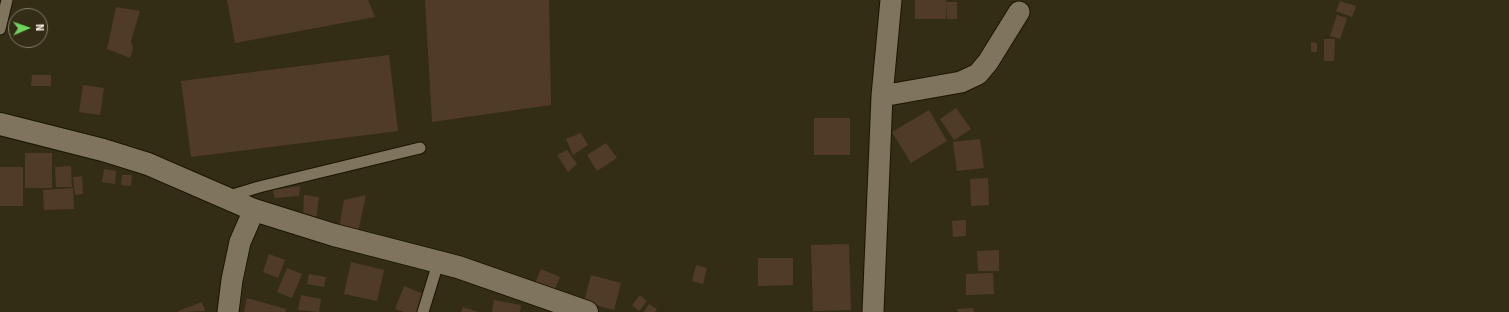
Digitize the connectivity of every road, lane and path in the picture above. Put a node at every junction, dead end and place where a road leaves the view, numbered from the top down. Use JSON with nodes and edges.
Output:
{"nodes":[{"id":1,"x":7,"y":0,"type":"edge"},
{"id":2,"x":891,"y":0,"type":"edge"},
{"id":3,"x":1019,"y":12,"type":"dead end"},
{"id":4,"x":0,"y":29,"type":"edge"},
{"id":5,"x":882,"y":96,"type":"junction"},
{"id":6,"x":0,"y":124,"type":"edge"},
{"id":7,"x":420,"y":148,"type":"dead end"},
{"id":8,"x":226,"y":197,"type":"junction"},
{"id":9,"x":254,"y":210,"type":"junction"},
{"id":10,"x":438,"y":263,"type":"junction"},
{"id":11,"x":228,"y":312,"type":"edge"},
{"id":12,"x":423,"y":312,"type":"edge"},
{"id":13,"x":586,"y":312,"type":"edge"},
{"id":14,"x":873,"y":312,"type":"edge"}],
"edges":[{"from":1,"to":4,"type":"lane"},
{"from":2,"to":5,"type":"street"},
{"from":3,"to":5,"type":"street"},
{"from":5,"to":14,"type":"street"},
{"from":6,"to":8,"type":"street"},
{"from":7,"to":8,"type":"lane"},
{"from":8,"to":9,"type":"street"},
{"from":9,"to":10,"type":"street"},
{"from":9,"to":11,"type":"street"},
{"from":10,"to":12,"type":"lane"},
{"from":10,"to":13,"type":"street"}]}
